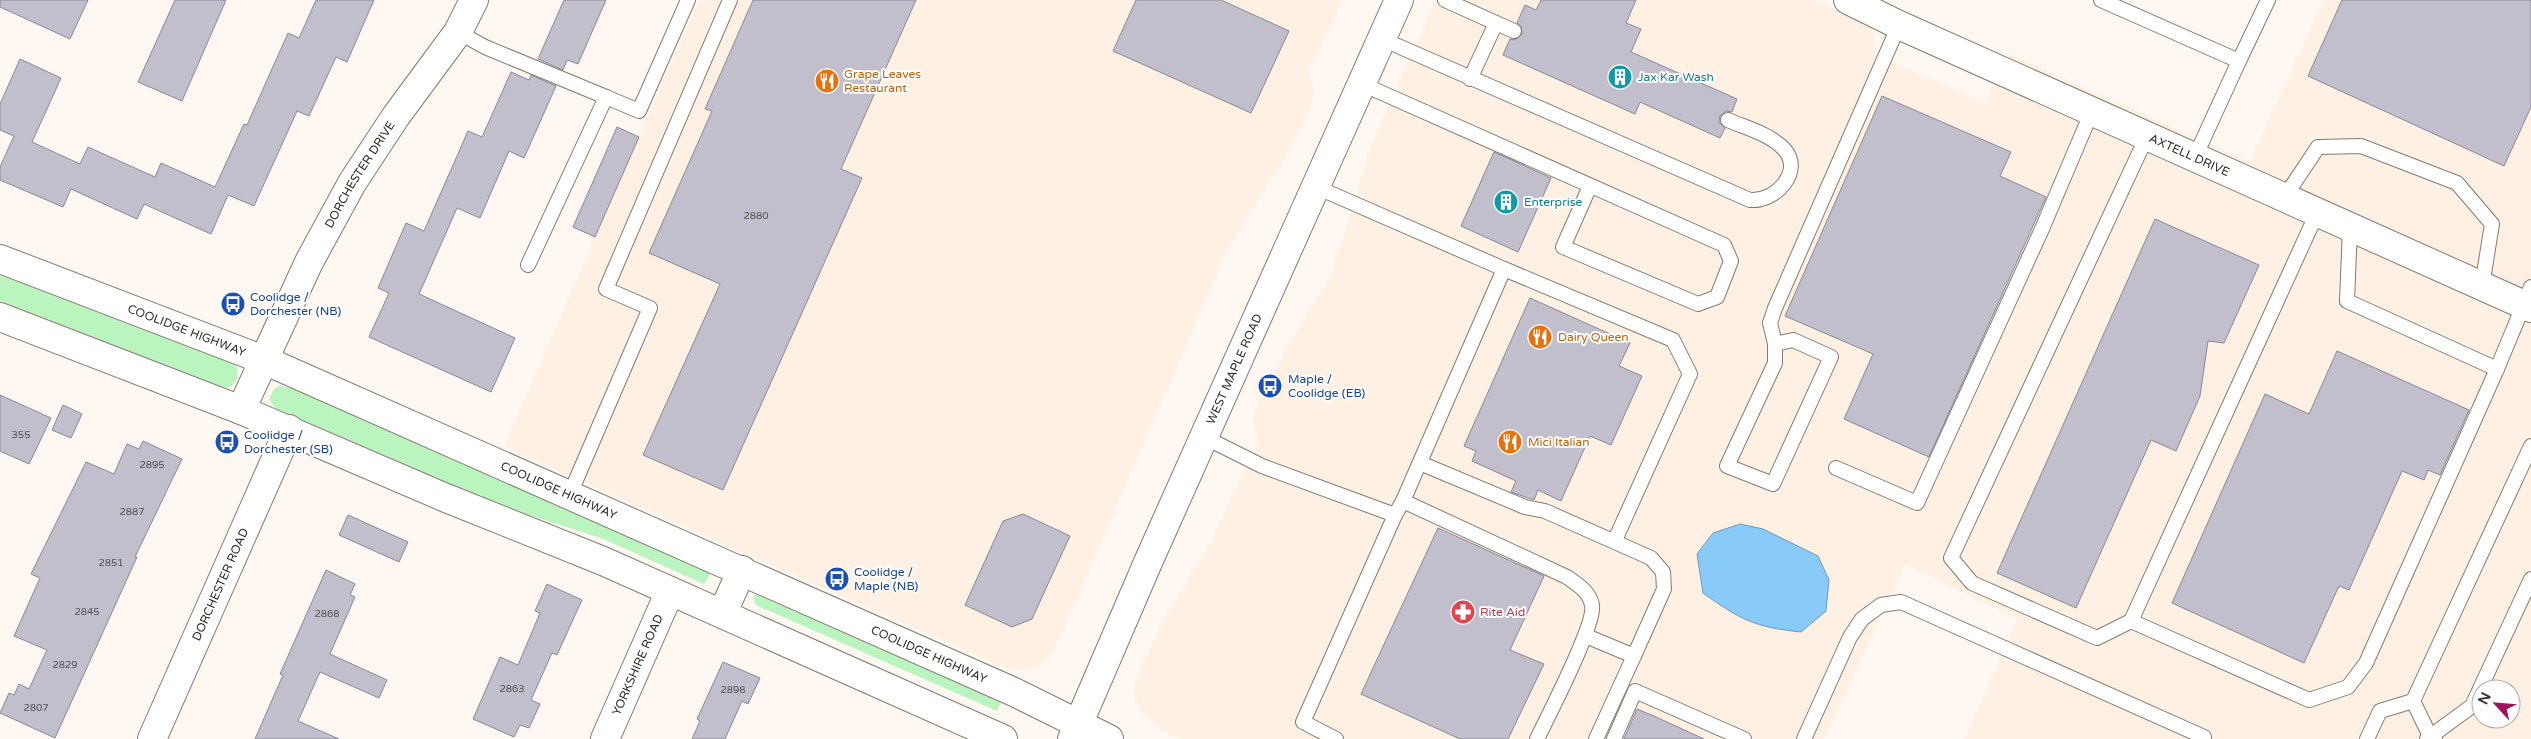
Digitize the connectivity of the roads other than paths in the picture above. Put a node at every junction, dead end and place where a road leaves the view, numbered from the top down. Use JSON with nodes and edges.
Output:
{"nodes":[{"id":1,"x":474,"y":0,"type":"edge"},
{"id":2,"x":688,"y":0,"type":"edge"},
{"id":3,"x":730,"y":0,"type":"edge"},
{"id":4,"x":1399,"y":0,"type":"edge"},
{"id":5,"x":1445,"y":0,"type":"edge"},
{"id":6,"x":1848,"y":0,"type":"edge"},
{"id":7,"x":2101,"y":0,"type":"edge"},
{"id":8,"x":2268,"y":0,"type":"edge"},
{"id":9,"x":1496,"y":23,"type":"junction"},
{"id":10,"x":1899,"y":25,"type":"junction"},
{"id":11,"x":1514,"y":31,"type":"dead end"},
{"id":12,"x":458,"y":32,"type":"junction"},
{"id":13,"x":1382,"y":39,"type":"junction"},
{"id":14,"x":2239,"y":61,"type":"junction"},
{"id":15,"x":1470,"y":79,"type":"junction"},
{"id":16,"x":1362,"y":84,"type":"junction"},
{"id":17,"x":606,"y":97,"type":"junction"},
{"id":18,"x":2092,"y":111,"type":"junction"},
{"id":19,"x":1728,"y":120,"type":"dead end"},
{"id":20,"x":2147,"y":136,"type":"junction"},
{"id":21,"x":2195,"y":157,"type":"junction"},
{"id":22,"x":1590,"y":186,"type":"junction"},
{"id":23,"x":1316,"y":187,"type":"junction"},
{"id":24,"x":2284,"y":198,"type":"junction"},
{"id":25,"x":2317,"y":212,"type":"junction"},
{"id":26,"x":2350,"y":227,"type":"junction"},
{"id":27,"x":0,"y":259,"type":"edge"},
{"id":28,"x":528,"y":265,"type":"dead end"},
{"id":29,"x":1504,"y":269,"type":"junction"},
{"id":30,"x":2482,"y":286,"type":"junction"},
{"id":31,"x":2529,"y":300,"type":"edge"},
{"id":32,"x":0,"y":317,"type":"edge"},
{"id":33,"x":1775,"y":344,"type":"junction"},
{"id":34,"x":264,"y":360,"type":"junction"},
{"id":35,"x":2498,"y":369,"type":"junction"},
{"id":36,"x":241,"y":410,"type":"junction"},
{"id":37,"x":289,"y":430,"type":"junction"},
{"id":38,"x":1204,"y":437,"type":"junction"},
{"id":39,"x":2531,"y":446,"type":"edge"},
{"id":40,"x":1420,"y":463,"type":"junction"},
{"id":41,"x":1836,"y":468,"type":"dead end"},
{"id":42,"x":570,"y":494,"type":"junction"},
{"id":43,"x":1403,"y":501,"type":"junction"},
{"id":44,"x":1395,"y":515,"type":"junction"},
{"id":45,"x":1615,"y":540,"type":"junction"},
{"id":46,"x":742,"y":570,"type":"junction"},
{"id":47,"x":2531,"y":579,"type":"edge"},
{"id":48,"x":670,"y":591,"type":"junction"},
{"id":49,"x":723,"y":612,"type":"junction"},
{"id":50,"x":2131,"y":621,"type":"junction"},
{"id":51,"x":1586,"y":636,"type":"junction"},
{"id":52,"x":1634,"y":656,"type":"junction"},
{"id":53,"x":2413,"y":700,"type":"junction"},
{"id":54,"x":1075,"y":731,"type":"edge"},
{"id":55,"x":2431,"y":738,"type":"edge"},
{"id":56,"x":152,"y":739,"type":"edge"},
{"id":57,"x":605,"y":739,"type":"edge"},
{"id":58,"x":1003,"y":739,"type":"edge"},
{"id":59,"x":1109,"y":739,"type":"edge"},
{"id":60,"x":1336,"y":739,"type":"edge"},
{"id":61,"x":1537,"y":739,"type":"edge"},
{"id":62,"x":1596,"y":739,"type":"edge"},
{"id":63,"x":1614,"y":739,"type":"edge"},
{"id":64,"x":1744,"y":739,"type":"edge"},
{"id":65,"x":1804,"y":739,"type":"edge"},
{"id":66,"x":2203,"y":739,"type":"edge"},
{"id":67,"x":2368,"y":739,"type":"edge"}],
"edges":[{"from":1,"to":12,"type":"main road","name":"DORCHESTER DRIVE"},
{"from":2,"to":17,"type":"lane"},
{"from":3,"to":42,"type":"lane"},
{"from":4,"to":13,"type":"main road","name":"WEST MAPLE ROAD"},
{"from":5,"to":9,"type":"lane"},
{"from":6,"to":10,"type":"main road","name":"AXTELL DRIVE"},
{"from":7,"to":14,"type":"lane"},
{"from":8,"to":14,"type":"lane"},
{"from":9,"to":11,"type":"lane"},
{"from":9,"to":15,"type":"lane"},
{"from":10,"to":18,"type":"main road","name":"AXTELL DRIVE"},
{"from":10,"to":33,"type":"lane"},
{"from":12,"to":17,"type":"lane"},
{"from":12,"to":34,"type":"main road","name":"DORCHESTER DRIVE"},
{"from":13,"to":15,"type":"lane"},
{"from":13,"to":16,"type":"main road","name":"WEST MAPLE ROAD"},
{"from":14,"to":21,"type":"lane"},
{"from":15,"to":19,"type":"lane"},
{"from":16,"to":22,"type":"lane"},
{"from":16,"to":23,"type":"main road","name":"WEST MAPLE ROAD"},
{"from":17,"to":28,"type":"lane"},
{"from":18,"to":20,"type":"main road","name":"AXTELL DRIVE"},
{"from":18,"to":41,"type":"lane"},
{"from":20,"to":21,"type":"main road","name":"AXTELL DRIVE"},
{"from":20,"to":50,"type":"lane"},
{"from":21,"to":24,"type":"main road","name":"AXTELL DRIVE"},
{"from":22,"to":22,"type":"lane"},
{"from":23,"to":29,"type":"lane"},
{"from":23,"to":38,"type":"main road","name":"WEST MAPLE ROAD"},
{"from":24,"to":25,"type":"main road","name":"AXTELL DRIVE"},
{"from":24,"to":30,"type":"lane"},
{"from":25,"to":26,"type":"main road","name":"AXTELL DRIVE"},
{"from":25,"to":50,"type":"lane"},
{"from":26,"to":30,"type":"main road","name":"AXTELL DRIVE"},
{"from":26,"to":35,"type":"lane"},
{"from":27,"to":34,"type":"main road","name":"COOLIDGE HIGHWAY"},
{"from":29,"to":40,"type":"lane"},
{"from":29,"to":45,"type":"lane"},
{"from":30,"to":31,"type":"main road","name":"AXTELL DRIVE"},
{"from":31,"to":35,"type":"lane"},
{"from":32,"to":36,"type":"main road"},
{"from":33,"to":33,"type":"lane"},
{"from":34,"to":36,"type":"main road"},
{"from":34,"to":42,"type":"main road","name":"COOLIDGE HIGHWAY"},
{"from":35,"to":50,"type":"lane"},
{"from":36,"to":37,"type":"main road"},
{"from":37,"to":48,"type":"main road"},
{"from":37,"to":56,"type":"main road","name":"DORCHESTER ROAD"},
{"from":38,"to":44,"type":"lane"},
{"from":38,"to":54,"type":"main road","name":"WEST MAPLE ROAD"},
{"from":39,"to":53,"type":"lane"},
{"from":40,"to":43,"type":"lane"},
{"from":40,"to":45,"type":"lane"},
{"from":42,"to":46,"type":"main road","name":"COOLIDGE HIGHWAY"},
{"from":43,"to":44,"type":"lane"},
{"from":43,"to":51,"type":"lane"},
{"from":44,"to":60,"type":"lane"},
{"from":45,"to":52,"type":"lane"},
{"from":46,"to":49,"type":"main road"},
{"from":46,"to":54,"type":"main road","name":"COOLIDGE HIGHWAY"},
{"from":47,"to":55,"type":"lane"},
{"from":48,"to":49,"type":"main road"},
{"from":48,"to":57,"type":"main road","name":"YORKSHIRE ROAD"},
{"from":49,"to":58,"type":"main road"},
{"from":51,"to":52,"type":"lane"},
{"from":51,"to":61,"type":"lane"},
{"from":52,"to":62,"type":"lane"},
{"from":53,"to":55,"type":"lane"},
{"from":53,"to":67,"type":"lane"},
{"from":54,"to":59,"type":"main road","name":"COOLIDGE HIGHWAY"},
{"from":63,"to":64,"type":"lane"},
{"from":65,"to":66,"type":"lane"}]}
